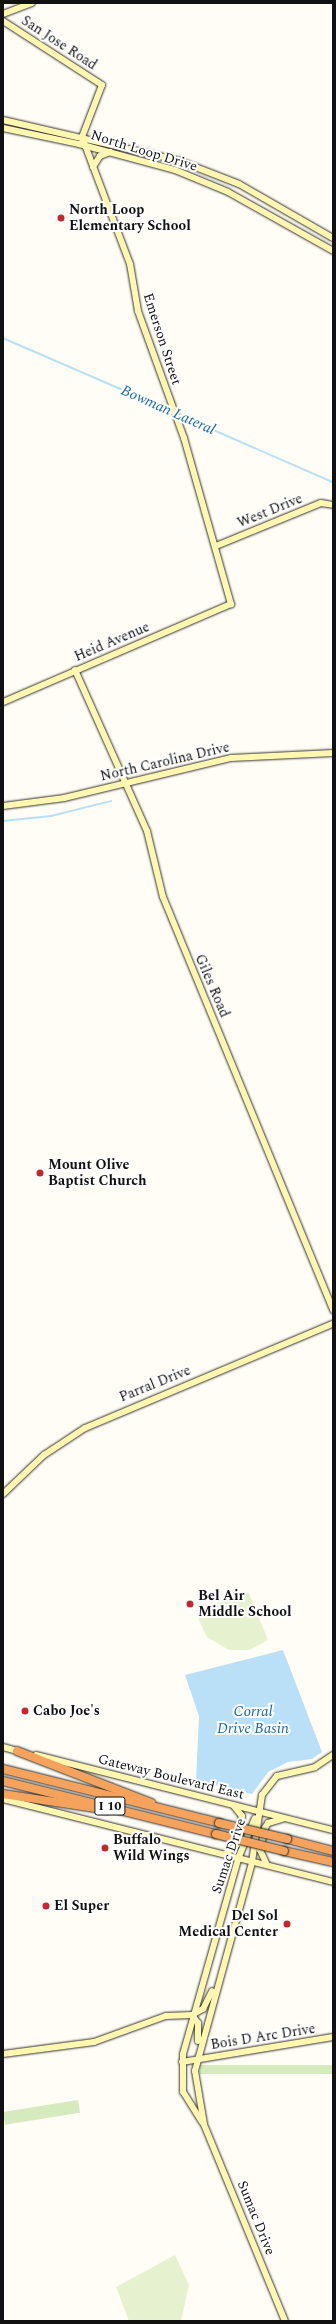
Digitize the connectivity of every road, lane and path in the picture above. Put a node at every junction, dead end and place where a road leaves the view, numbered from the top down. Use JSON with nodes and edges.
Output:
{"nodes":[{"id":1,"x":32,"y":3,"type":"edge"},
{"id":2,"x":3,"y":14,"type":"edge"},
{"id":3,"x":3,"y":21,"type":"edge"},
{"id":4,"x":3,"y":120,"type":"edge"},
{"id":5,"x":3,"y":128,"type":"edge"},
{"id":6,"x":82,"y":137,"type":"junction"},
{"id":7,"x":86,"y":146,"type":"junction"},
{"id":8,"x":110,"y":152,"type":"junction"},
{"id":9,"x":93,"y":167,"type":"junction"},
{"id":10,"x":333,"y":238,"type":"edge"},
{"id":11,"x":333,"y":251,"type":"edge"},
{"id":12,"x":333,"y":505,"type":"edge"},
{"id":13,"x":216,"y":546,"type":"junction"},
{"id":14,"x":231,"y":604,"type":"joint"},
{"id":15,"x":75,"y":670,"type":"junction"},
{"id":16,"x":3,"y":702,"type":"edge"},
{"id":17,"x":333,"y":753,"type":"edge"},
{"id":18,"x":126,"y":783,"type":"junction"},
{"id":19,"x":3,"y":806,"type":"edge"},
{"id":20,"x":333,"y":1310,"type":"edge"},
{"id":21,"x":333,"y":1324,"type":"edge"},
{"id":22,"x":3,"y":1494,"type":"edge"},
{"id":23,"x":3,"y":1747,"type":"edge"},
{"id":24,"x":17,"y":1751,"type":"junction"},
{"id":25,"x":333,"y":1755,"type":"edge"},
{"id":26,"x":3,"y":1769,"type":"edge"},
{"id":27,"x":3,"y":1781,"type":"edge"},
{"id":28,"x":3,"y":1794,"type":"edge"},
{"id":29,"x":3,"y":1798,"type":"edge"},
{"id":30,"x":233,"y":1805,"type":"junction"},
{"id":31,"x":130,"y":1811,"type":"junction"},
{"id":32,"x":168,"y":1811,"type":"junction"},
{"id":33,"x":258,"y":1811,"type":"junction"},
{"id":34,"x":286,"y":1819,"type":"junction"},
{"id":35,"x":333,"y":1830,"type":"edge"},
{"id":36,"x":333,"y":1851,"type":"edge"},
{"id":37,"x":223,"y":1855,"type":"junction"},
{"id":38,"x":238,"y":1859,"type":"junction"},
{"id":39,"x":252,"y":1862,"type":"junction"},
{"id":40,"x":333,"y":1862,"type":"edge"},
{"id":41,"x":268,"y":1866,"type":"junction"},
{"id":42,"x":333,"y":1882,"type":"edge"},
{"id":43,"x":221,"y":1972,"type":"junction"},
{"id":44,"x":192,"y":2015,"type":"junction"},
{"id":45,"x":333,"y":2037,"type":"edge"},
{"id":46,"x":198,"y":2051,"type":"junction"},
{"id":47,"x":3,"y":2054,"type":"edge"},
{"id":48,"x":196,"y":2060,"type":"junction"},
{"id":49,"x":182,"y":2062,"type":"junction"},
{"id":50,"x":204,"y":2124,"type":"junction"},
{"id":51,"x":285,"y":2321,"type":"edge"}],
"edges":[{"from":1,"to":2,"type":"street"},
{"from":3,"to":6,"type":"street","name":"San Jose Road"},
{"from":4,"to":6,"type":"street","name":"North Loop Drive"},
{"from":5,"to":7,"type":"street","name":"North Loop Drive"},
{"from":6,"to":7,"type":"street","name":"Emerson Street"},
{"from":6,"to":10,"type":"street","name":"North Loop Drive"},
{"from":7,"to":8,"type":"street","name":"North Loop Drive"},
{"from":7,"to":9,"type":"street","name":"Emerson Street"},
{"from":8,"to":9,"type":"street"},
{"from":8,"to":11,"type":"street","name":"North Loop Drive"},
{"from":9,"to":13,"type":"street","name":"Emerson Street"},
{"from":12,"to":13,"type":"street","name":"West Drive"},
{"from":13,"to":14,"type":"street","name":"Emerson Street"},
{"from":14,"to":15,"type":"street","name":"Heid Avenue"},
{"from":15,"to":16,"type":"street","name":"Heid Avenue"},
{"from":15,"to":18,"type":"street","name":"Giles Road"},
{"from":17,"to":18,"type":"street","name":"North Carolina Drive"},
{"from":18,"to":19,"type":"street","name":"North Carolina Drive"},
{"from":18,"to":20,"type":"street","name":"Giles Road"},
{"from":21,"to":22,"type":"street","name":"Parral Drive"},
{"from":23,"to":24,"type":"street","name":"Gateway Boulevard East"},
{"from":24,"to":30,"type":"street","name":"Gateway Boulevard East"},
{"from":24,"to":32,"type":"highway"},
{"from":25,"to":33,"type":"street"},
{"from":26,"to":32,"type":"highway","number":"I 10"},
{"from":27,"to":31,"type":"highway","number":"I 10"},
{"from":28,"to":31,"type":"highway"},
{"from":29,"to":37,"type":"street"},
{"from":30,"to":33,"type":"street","name":"Gateway Boulevard East"},
{"from":30,"to":37,"type":"street"},
{"from":31,"to":40,"type":"highway","number":"I 10","bridge":true},
{"from":32,"to":36,"type":"highway","number":"I 10","bridge":true},
{"from":33,"to":34,"type":"street","name":"Gateway Boulevard East"},
{"from":33,"to":38,"type":"street","name":"Sumac Drive"},
{"from":33,"to":39,"type":"street","name":"Sumac Drive"},
{"from":34,"to":35,"type":"street","name":"Gateway Boulevard East"},
{"from":34,"to":41,"type":"street"},
{"from":37,"to":38,"type":"street"},
{"from":38,"to":39,"type":"street"},
{"from":38,"to":44,"type":"street","name":"Sumac Drive"},
{"from":39,"to":41,"type":"street"},
{"from":39,"to":43,"type":"street","name":"Sumac Drive"},
{"from":41,"to":42,"type":"street"},
{"from":43,"to":44,"type":"street"},
{"from":43,"to":46,"type":"street","name":"Sumac Drive"},
{"from":44,"to":46,"type":"street"},
{"from":44,"to":47,"type":"street"},
{"from":44,"to":49,"type":"street","name":"Sumac Drive"},
{"from":45,"to":48,"type":"street","name":"Bois D Arc Drive"},
{"from":46,"to":48,"type":"street","name":"Sumac Drive"},
{"from":48,"to":49,"type":"street","name":"Bois D Arc Drive"},
{"from":48,"to":50,"type":"street","name":"Sumac Drive"},
{"from":49,"to":50,"type":"street","name":"Sumac Drive"},
{"from":50,"to":51,"type":"street","name":"Sumac Drive"}]}
